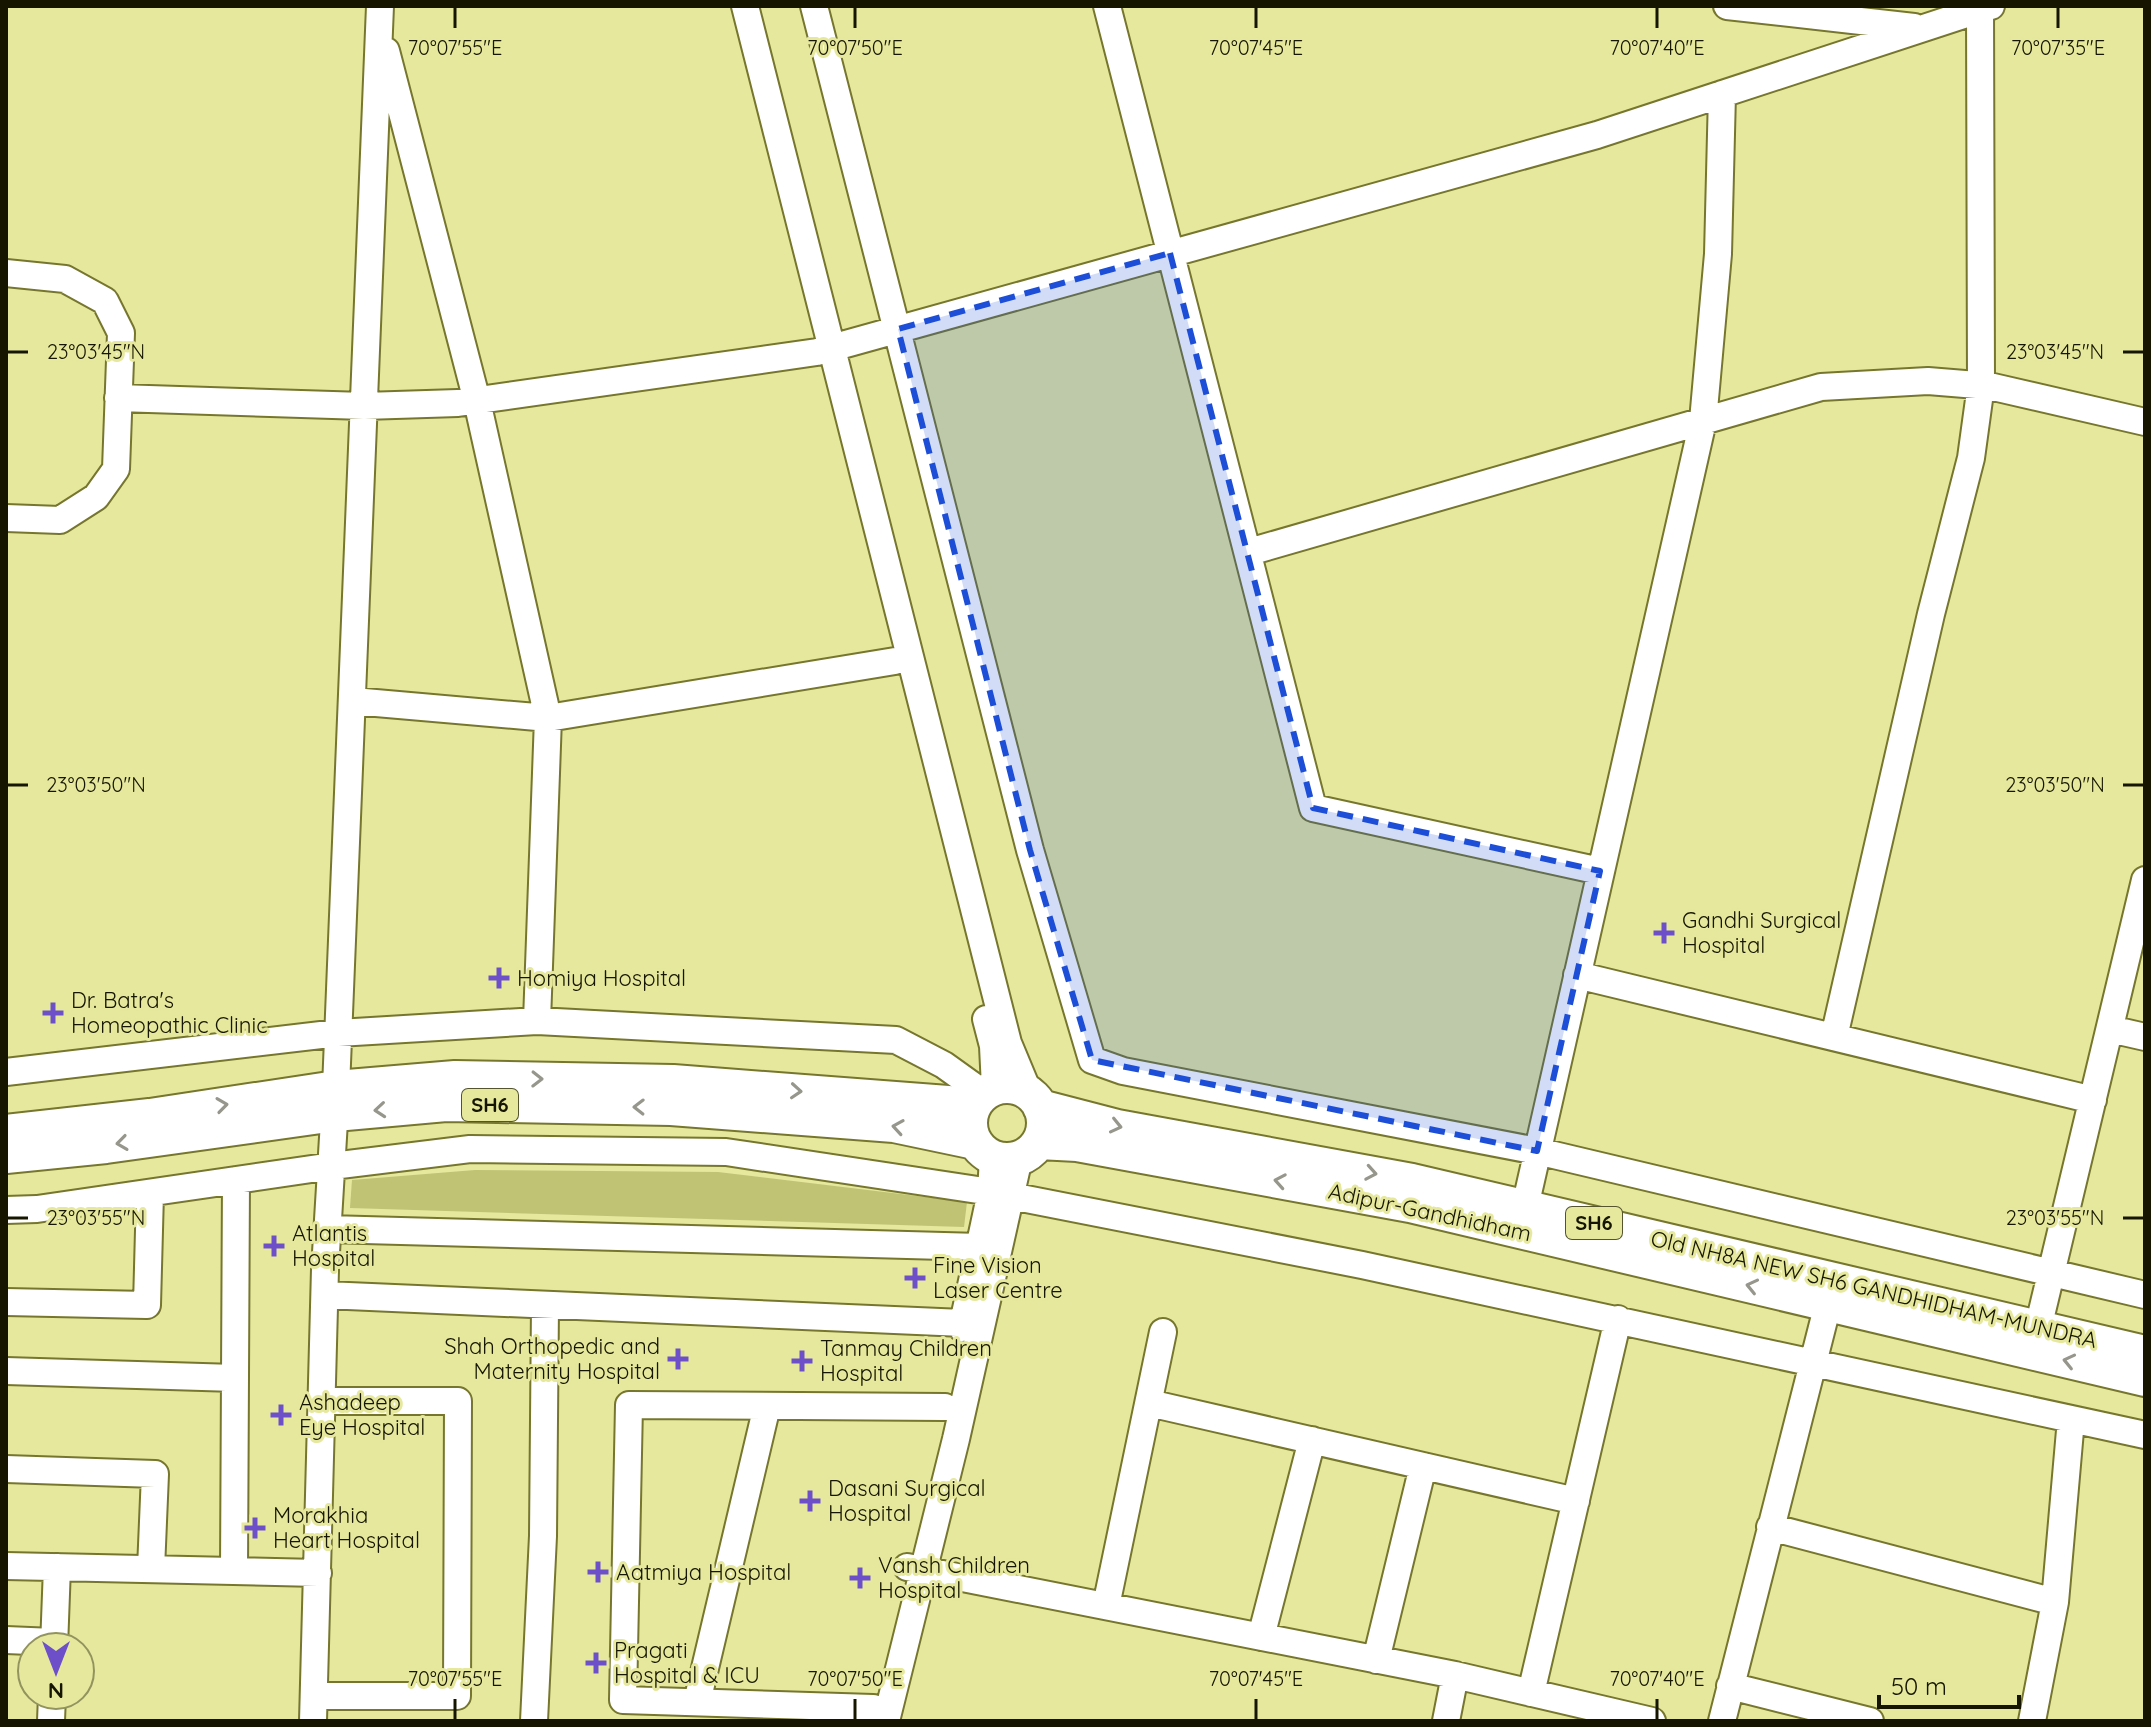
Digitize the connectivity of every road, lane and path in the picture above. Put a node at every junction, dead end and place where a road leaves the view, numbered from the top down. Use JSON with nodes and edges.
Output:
{"nodes":[{"id":1,"x":727,"y":6,"type":"edge"},
{"id":2,"x":745,"y":6,"type":"edge"},
{"id":3,"x":814,"y":6,"type":"edge"},
{"id":4,"x":1107,"y":6,"type":"edge"},
{"id":5,"x":1727,"y":6,"type":"edge"},
{"id":6,"x":1984,"y":7,"type":"edge"},
{"id":7,"x":380,"y":15,"type":"edge"},
{"id":8,"x":1922,"y":28,"type":"junction"},
{"id":9,"x":1722,"y":94,"type":"junction"},
{"id":10,"x":1170,"y":253,"type":"junction"},
{"id":11,"x":6,"y":273,"type":"edge"},
{"id":12,"x":898,"y":329,"type":"junction"},
{"id":13,"x":824,"y":349,"type":"junction"},
{"id":14,"x":1981,"y":385,"type":"junction"},
{"id":15,"x":118,"y":398,"type":"junction"},
{"id":16,"x":477,"y":401,"type":"junction"},
{"id":17,"x":364,"y":406,"type":"junction"},
{"id":18,"x":1703,"y":421,"type":"junction"},
{"id":19,"x":2145,"y":422,"type":"edge"},
{"id":20,"x":6,"y":518,"type":"edge"},
{"id":21,"x":1249,"y":552,"type":"junction"},
{"id":22,"x":895,"y":661,"type":"junction"},
{"id":23,"x":353,"y":701,"type":"junction"},
{"id":24,"x":548,"y":718,"type":"junction"},
{"id":25,"x":1600,"y":871,"type":"junction"},
{"id":26,"x":2145,"y":880,"type":"edge"},
{"id":27,"x":1577,"y":975,"type":"junction"},
{"id":28,"x":537,"y":1021,"type":"junction"},
{"id":29,"x":2110,"y":1029,"type":"junction"},
{"id":30,"x":338,"y":1033,"type":"junction"},
{"id":31,"x":1834,"y":1037,"type":"junction"},
{"id":32,"x":2145,"y":1037,"type":"edge"},
{"id":33,"x":6,"y":1072,"type":"edge"},
{"id":34,"x":1004,"y":1097,"type":"junction"},
{"id":35,"x":2093,"y":1100,"type":"junction"},
{"id":36,"x":335,"y":1101,"type":"junction"},
{"id":37,"x":6,"y":1132,"type":"edge"},
{"id":38,"x":1006,"y":1150,"type":"junction"},
{"id":39,"x":1537,"y":1151,"type":"junction"},
{"id":40,"x":6,"y":1156,"type":"edge"},
{"id":41,"x":332,"y":1166,"type":"junction"},
{"id":42,"x":236,"y":1180,"type":"junction"},
{"id":43,"x":150,"y":1193,"type":"junction"},
{"id":44,"x":1001,"y":1194,"type":"junction"},
{"id":45,"x":1525,"y":1207,"type":"junction"},
{"id":46,"x":6,"y":1210,"type":"edge"},
{"id":47,"x":328,"y":1229,"type":"junction"},
{"id":48,"x":980,"y":1247,"type":"junction"},
{"id":49,"x":2051,"y":1273,"type":"junction"},
{"id":50,"x":325,"y":1295,"type":"junction"},
{"id":51,"x":2145,"y":1295,"type":"edge"},
{"id":52,"x":6,"y":1302,"type":"edge"},
{"id":53,"x":1828,"y":1304,"type":"junction"},
{"id":54,"x":545,"y":1305,"type":"junction"},
{"id":55,"x":1618,"y":1319,"type":"junction"},
{"id":56,"x":963,"y":1323,"type":"junction"},
{"id":57,"x":2038,"y":1328,"type":"junction"},
{"id":58,"x":1163,"y":1332,"type":"dead end"},
{"id":59,"x":2145,"y":1353,"type":"edge"},
{"id":60,"x":1811,"y":1362,"type":"junction"},
{"id":61,"x":6,"y":1371,"type":"edge"},
{"id":62,"x":235,"y":1378,"type":"junction"},
{"id":63,"x":2145,"y":1379,"type":"edge"},
{"id":64,"x":322,"y":1401,"type":"junction"},
{"id":65,"x":1149,"y":1403,"type":"junction"},
{"id":66,"x":767,"y":1406,"type":"junction"},
{"id":67,"x":945,"y":1407,"type":"junction"},
{"id":68,"x":2071,"y":1419,"type":"junction"},
{"id":69,"x":2145,"y":1435,"type":"edge"},
{"id":70,"x":1312,"y":1440,"type":"junction"},
{"id":71,"x":1423,"y":1466,"type":"junction"},
{"id":72,"x":6,"y":1469,"type":"edge"},
{"id":73,"x":1576,"y":1501,"type":"junction"},
{"id":74,"x":1770,"y":1527,"type":"junction"},
{"id":75,"x":6,"y":1566,"type":"edge"},
{"id":76,"x":57,"y":1567,"type":"junction"},
{"id":77,"x":916,"y":1568,"type":"junction"},
{"id":78,"x":151,"y":1569,"type":"junction"},
{"id":79,"x":234,"y":1571,"type":"junction"},
{"id":80,"x":318,"y":1573,"type":"junction"},
{"id":81,"x":2055,"y":1602,"type":"junction"},
{"id":82,"x":1106,"y":1606,"type":"junction"},
{"id":83,"x":55,"y":1631,"type":"edge"},
{"id":84,"x":1261,"y":1637,"type":"junction"},
{"id":85,"x":1376,"y":1660,"type":"junction"},
{"id":86,"x":1455,"y":1675,"type":"junction"},
{"id":87,"x":1730,"y":1686,"type":"junction"},
{"id":88,"x":1531,"y":1693,"type":"junction"},
{"id":89,"x":697,"y":1702,"type":"junction"},
{"id":90,"x":314,"y":1708,"type":"edge"},
{"id":91,"x":877,"y":1717,"type":"edge"},
{"id":92,"x":534,"y":1721,"type":"edge"},
{"id":93,"x":1446,"y":1721,"type":"edge"},
{"id":94,"x":1652,"y":1721,"type":"edge"},
{"id":95,"x":1722,"y":1721,"type":"edge"},
{"id":96,"x":1870,"y":1721,"type":"edge"},
{"id":97,"x":2032,"y":1721,"type":"edge"}],
"edges":[{"from":1,"to":13,"type":"street"},
{"from":2,"to":13,"type":"street"},
{"from":3,"to":12,"type":"street"},
{"from":4,"to":10,"type":"street"},
{"from":5,"to":8,"type":"street"},
{"from":6,"to":8,"type":"street"},
{"from":6,"to":14,"type":"street"},
{"from":7,"to":16,"type":"street"},
{"from":7,"to":17,"type":"street"},
{"from":8,"to":9,"type":"street"},
{"from":9,"to":10,"type":"street"},
{"from":9,"to":18,"type":"street"},
{"from":10,"to":12,"type":"street"},
{"from":10,"to":21,"type":"street"},
{"from":11,"to":15,"type":"street"},
{"from":12,"to":13,"type":"street"},
{"from":12,"to":39,"type":"street"},
{"from":13,"to":16,"type":"street"},
{"from":13,"to":22,"type":"street"},
{"from":13,"to":34,"type":"street"},
{"from":14,"to":18,"type":"street"},
{"from":14,"to":19,"type":"street"},
{"from":14,"to":31,"type":"street"},
{"from":15,"to":17,"type":"street"},
{"from":15,"to":20,"type":"street"},
{"from":16,"to":17,"type":"street"},
{"from":16,"to":24,"type":"street"},
{"from":17,"to":23,"type":"street"},
{"from":18,"to":21,"type":"street"},
{"from":18,"to":25,"type":"street"},
{"from":21,"to":25,"type":"street"},
{"from":22,"to":24,"type":"street"},
{"from":22,"to":34,"type":"street"},
{"from":23,"to":24,"type":"street"},
{"from":23,"to":30,"type":"street"},
{"from":24,"to":28,"type":"street"},
{"from":25,"to":27,"type":"street"},
{"from":26,"to":29,"type":"street"},
{"from":27,"to":31,"type":"street"},
{"from":27,"to":39,"type":"street"},
{"from":28,"to":30,"type":"street"},
{"from":28,"to":34,"type":"street"},
{"from":29,"to":32,"type":"street"},
{"from":29,"to":35,"type":"street"},
{"from":30,"to":33,"type":"street"},
{"from":30,"to":36,"type":"street"},
{"from":31,"to":35,"type":"street"},
{"from":36,"to":34,"type":"main road","number":"SH6","one_way":true},
{"from":34,"to":38,"type":"main road"},
{"from":34,"to":38,"type":"main road"},
{"from":34,"to":45,"type":"main road","name":"Old NH8A NEW SH6 GANDHIDHAM-MUNDRA","number":"SH6","one_way":true},
{"from":35,"to":49,"type":"street"},
{"from":37,"to":36,"type":"main road","number":"SH6","one_way":true},
{"from":38,"to":36,"type":"main road","number":"SH6","one_way":true},
{"from":36,"to":40,"type":"main road","number":"SH6","one_way":true},
{"from":36,"to":41,"type":"street"},
{"from":38,"to":44,"type":"street"},
{"from":53,"to":38,"type":"main road","name":"Adipur-Gandhidham","number":"SH6","one_way":true},
{"from":39,"to":45,"type":"street"},
{"from":39,"to":49,"type":"street"},
{"from":41,"to":42,"type":"street"},
{"from":41,"to":44,"type":"street"},
{"from":41,"to":47,"type":"street"},
{"from":42,"to":43,"type":"street"},
{"from":42,"to":62,"type":"street"},
{"from":43,"to":46,"type":"street"},
{"from":43,"to":52,"type":"street"},
{"from":44,"to":48,"type":"street"},
{"from":44,"to":55,"type":"street"},
{"from":44,"to":77,"type":"street"},
{"from":45,"to":57,"type":"main road","name":"Old NH8A NEW SH6 GANDHIDHAM-MUNDRA","number":"SH6"},
{"from":47,"to":48,"type":"street"},
{"from":47,"to":50,"type":"street"},
{"from":48,"to":56,"type":"street"},
{"from":49,"to":51,"type":"street"},
{"from":49,"to":57,"type":"street"},
{"from":50,"to":54,"type":"street"},
{"from":50,"to":64,"type":"street"},
{"from":53,"to":60,"type":"street"},
{"from":63,"to":53,"type":"main road","name":"Adipur-Gandhidham","number":"SH6","one_way":true},
{"from":54,"to":56,"type":"street"},
{"from":54,"to":92,"type":"street"},
{"from":55,"to":60,"type":"street"},
{"from":55,"to":73,"type":"street"},
{"from":56,"to":67,"type":"street"},
{"from":57,"to":59,"type":"main road","name":"Old NH8A NEW SH6 GANDHIDHAM-MUNDRA","number":"SH6"},
{"from":58,"to":65,"type":"street"},
{"from":60,"to":68,"type":"street"},
{"from":60,"to":74,"type":"street"},
{"from":61,"to":62,"type":"street"},
{"from":62,"to":79,"type":"street"},
{"from":64,"to":80,"type":"street"},
{"from":64,"to":90,"type":"street"},
{"from":65,"to":70,"type":"street"},
{"from":65,"to":82,"type":"street"},
{"from":66,"to":67,"type":"street"},
{"from":66,"to":89,"type":"street"},
{"from":66,"to":89,"type":"street"},
{"from":67,"to":77,"type":"street"},
{"from":68,"to":69,"type":"street"},
{"from":68,"to":81,"type":"street"},
{"from":70,"to":71,"type":"street"},
{"from":70,"to":84,"type":"street"},
{"from":71,"to":73,"type":"street"},
{"from":71,"to":85,"type":"street"},
{"from":72,"to":78,"type":"street"},
{"from":73,"to":88,"type":"street"},
{"from":74,"to":81,"type":"street"},
{"from":74,"to":87,"type":"street"},
{"from":75,"to":76,"type":"street"},
{"from":76,"to":78,"type":"street"},
{"from":76,"to":83,"type":"street"},
{"from":77,"to":82,"type":"street"},
{"from":77,"to":91,"type":"street"},
{"from":78,"to":79,"type":"street"},
{"from":79,"to":80,"type":"street"},
{"from":80,"to":90,"type":"street"},
{"from":81,"to":97,"type":"street"},
{"from":82,"to":84,"type":"street"},
{"from":84,"to":85,"type":"street"},
{"from":85,"to":86,"type":"street"},
{"from":86,"to":88,"type":"street"},
{"from":86,"to":93,"type":"street"},
{"from":87,"to":95,"type":"street"},
{"from":87,"to":96,"type":"street"},
{"from":88,"to":94,"type":"street"},
{"from":89,"to":91,"type":"street"}]}
